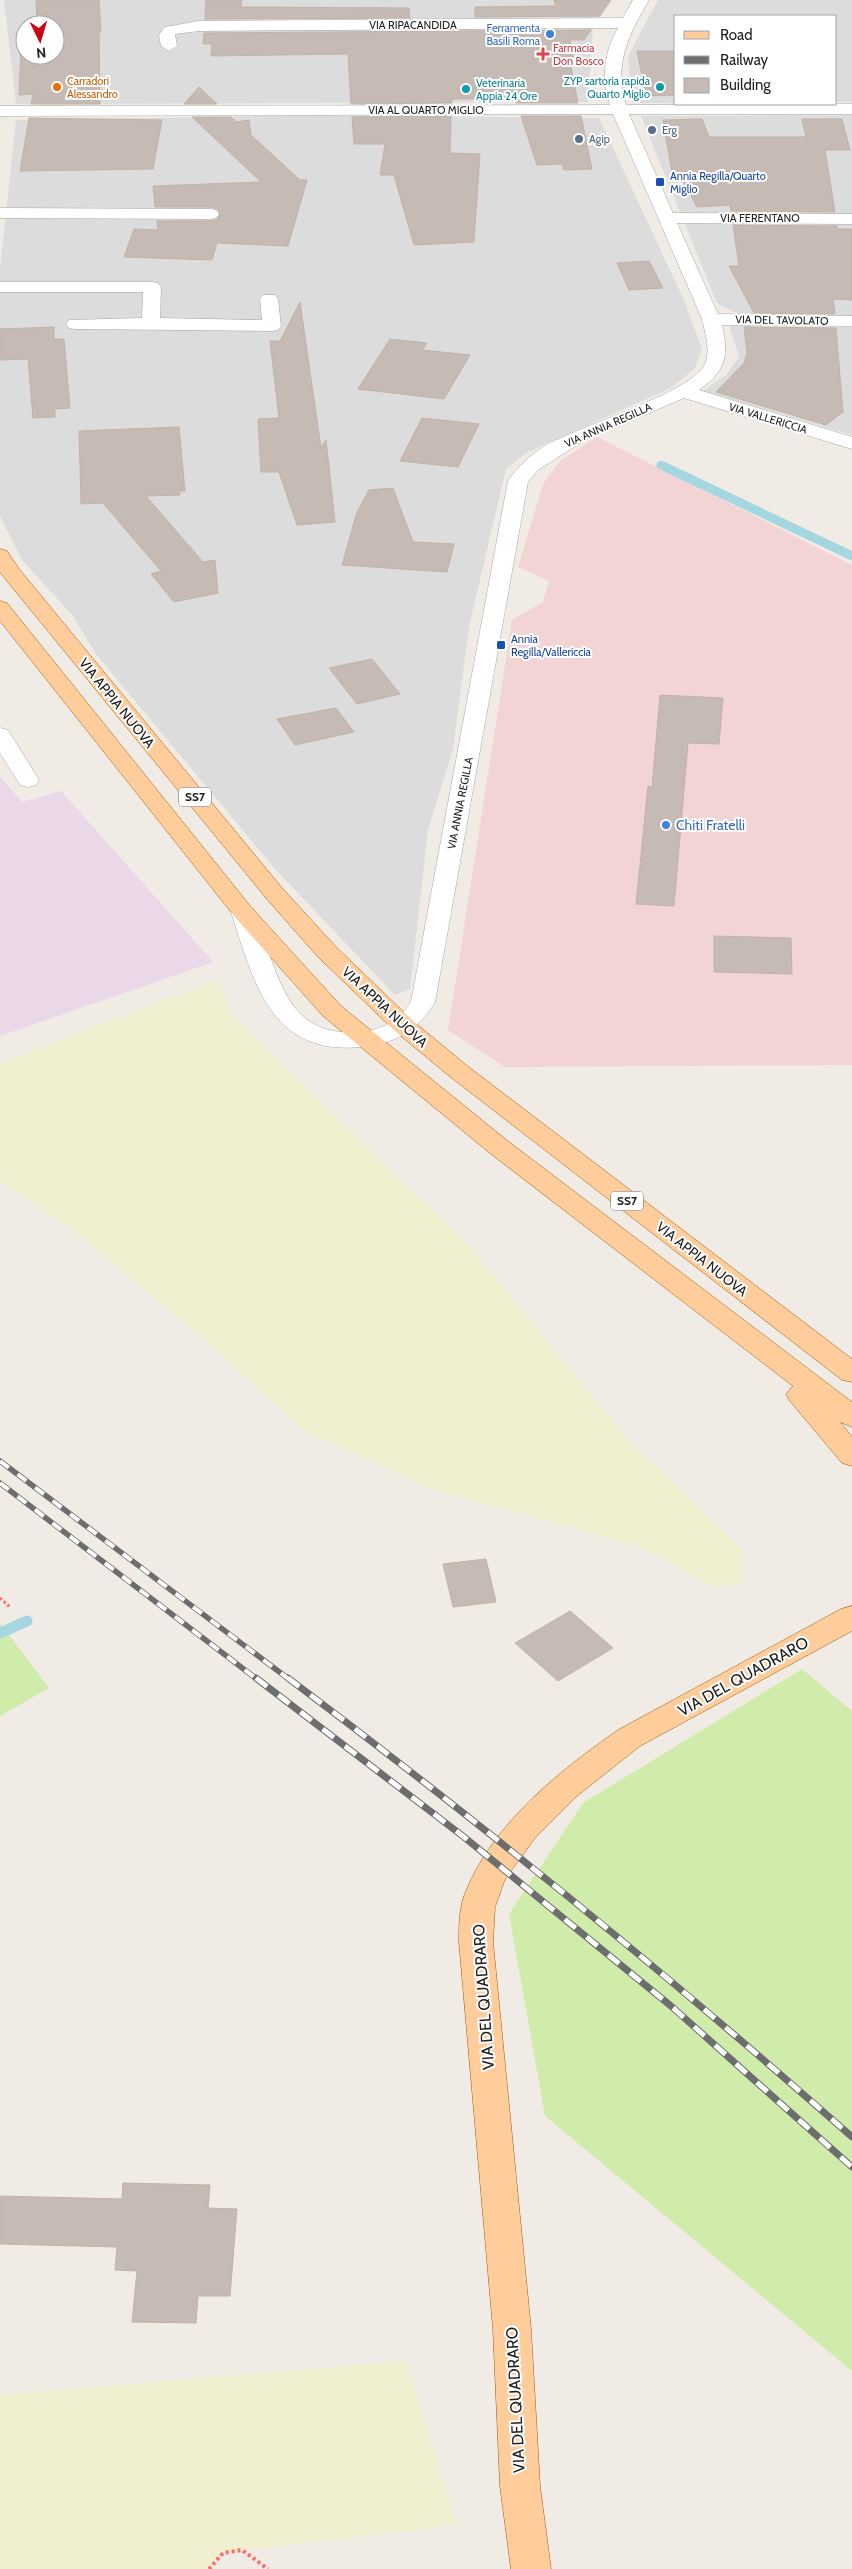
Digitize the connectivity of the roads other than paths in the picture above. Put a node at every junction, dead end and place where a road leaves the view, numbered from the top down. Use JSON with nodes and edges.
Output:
{"nodes":[{"id":1,"x":641,"y":0,"type":"edge"},
{"id":2,"x":627,"y":23,"type":"junction"},
{"id":3,"x":169,"y":46,"type":"dead end"},
{"id":4,"x":852,"y":108,"type":"edge"},
{"id":5,"x":619,"y":109,"type":"junction"},
{"id":6,"x":0,"y":111,"type":"edge"},
{"id":7,"x":0,"y":213,"type":"edge"},
{"id":8,"x":210,"y":214,"type":"dead end"},
{"id":9,"x":668,"y":218,"type":"junction"},
{"id":10,"x":852,"y":218,"type":"edge"},
{"id":11,"x":0,"y":287,"type":"edge"},
{"id":12,"x":270,"y":299,"type":"dead end"},
{"id":13,"x":711,"y":319,"type":"junction"},
{"id":14,"x":852,"y":321,"type":"edge"},
{"id":15,"x":151,"y":323,"type":"junction"},
{"id":16,"x":74,"y":324,"type":"dead end"},
{"id":17,"x":684,"y":392,"type":"junction"},
{"id":18,"x":852,"y":443,"type":"edge"},
{"id":19,"x":0,"y":555,"type":"edge"},
{"id":20,"x":0,"y":607,"type":"edge"},
{"id":21,"x":0,"y":735,"type":"edge"},
{"id":22,"x":28,"y":780,"type":"dead end"},
{"id":23,"x":243,"y":912,"type":"junction"},
{"id":24,"x":404,"y":1026,"type":"junction"},
{"id":25,"x":365,"y":1039,"type":"junction"},
{"id":26,"x":719,"y":1317,"type":"junction"},
{"id":27,"x":852,"y":1373,"type":"edge"},
{"id":28,"x":852,"y":1417,"type":"edge"},
{"id":29,"x":852,"y":1456,"type":"edge"},
{"id":30,"x":852,"y":1616,"type":"edge"},
{"id":31,"x":531,"y":2569,"type":"edge"}],
"edges":[{"from":1,"to":2,"type":"street","name":"VIA ANNIA REGILLA"},
{"from":2,"to":3,"type":"street","name":"VIA RIPACANDIDA"},
{"from":2,"to":5,"type":"street","name":"VIA ANNIA REGILLA"},
{"from":4,"to":5,"type":"street","name":"VIA AL QUARTO MIGLIO"},
{"from":5,"to":6,"type":"street","name":"VIA AL QUARTO MIGLIO"},
{"from":5,"to":9,"type":"street","name":"VIA ANNIA REGILLA"},
{"from":7,"to":8,"type":"street"},
{"from":9,"to":10,"type":"street","name":"VIA FERENTANO"},
{"from":9,"to":13,"type":"street","name":"VIA ANNIA REGILLA"},
{"from":11,"to":15,"type":"street"},
{"from":12,"to":15,"type":"street"},
{"from":13,"to":14,"type":"street","name":"VIA DEL TAVOLATO"},
{"from":13,"to":17,"type":"street","name":"VIA ANNIA REGILLA"},
{"from":15,"to":16,"type":"street"},
{"from":17,"to":18,"type":"street","name":"VIA VALLERICCIA"},
{"from":17,"to":24,"type":"street","name":"VIA ANNIA REGILLA"},
{"from":19,"to":24,"type":"main road","name":"VIA APPIA NUOVA","number":"SS7"},
{"from":20,"to":23,"type":"main road","number":"SS7"},
{"from":21,"to":22,"type":"street"},
{"from":23,"to":25,"type":"main road","number":"SS7"},
{"from":23,"to":25,"type":"street"},
{"from":24,"to":25,"type":"street"},
{"from":24,"to":27,"type":"main road","name":"VIA APPIA NUOVA","number":"SS7"},
{"from":25,"to":26,"type":"main road","number":"SS7"},
{"from":26,"to":28,"type":"main road","number":"SS7"},
{"from":26,"to":29,"type":"main road"},
{"from":30,"to":31,"type":"main road","name":"VIA DEL QUADRARO"}]}
